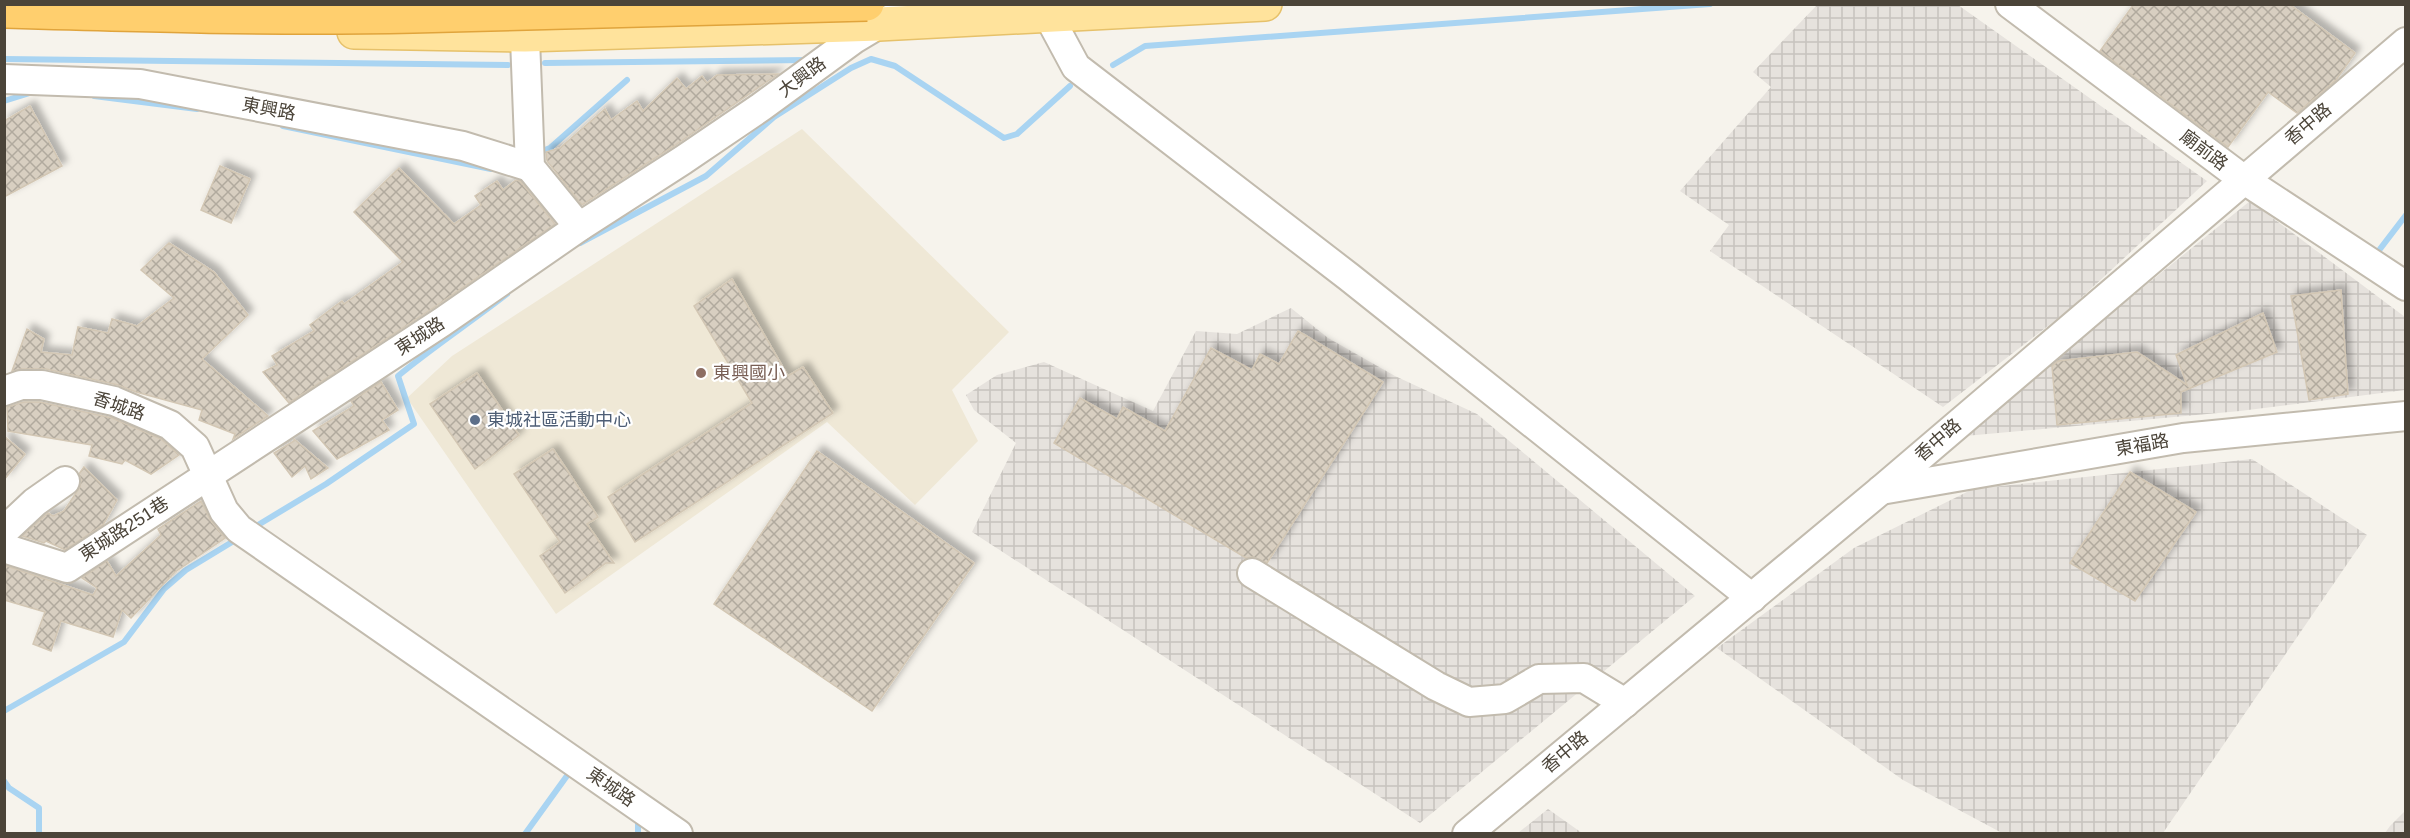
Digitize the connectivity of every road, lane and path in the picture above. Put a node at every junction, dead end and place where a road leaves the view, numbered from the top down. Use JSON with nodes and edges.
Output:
{"nodes":[{"id":1,"x":683,"y":4,"type":"edge"},
{"id":2,"x":926,"y":4,"type":"edge"},
{"id":3,"x":1265,"y":4,"type":"edge"},
{"id":4,"x":2010,"y":4,"type":"edge"},
{"id":5,"x":1234,"y":5,"type":"edge"},
{"id":6,"x":4,"y":11,"type":"edge"},
{"id":7,"x":873,"y":14,"type":"edge"},
{"id":8,"x":1048,"y":15,"type":"junction"},
{"id":9,"x":524,"y":20,"type":"edge"},
{"id":10,"x":4,"y":24,"type":"edge"},
{"id":11,"x":704,"y":29,"type":"junction"},
{"id":12,"x":2406,"y":42,"type":"edge"},
{"id":13,"x":4,"y":79,"type":"edge"},
{"id":14,"x":683,"y":160,"type":"joint"},
{"id":15,"x":531,"y":167,"type":"junction"},
{"id":16,"x":2243,"y":179,"type":"junction"},
{"id":17,"x":579,"y":227,"type":"junction"},
{"id":18,"x":2406,"y":285,"type":"edge"},
{"id":19,"x":4,"y":391,"type":"edge"},
{"id":20,"x":2406,"y":416,"type":"edge"},
{"id":21,"x":207,"y":475,"type":"junction"},
{"id":22,"x":65,"y":481,"type":"dead end"},
{"id":23,"x":1881,"y":490,"type":"junction"},
{"id":24,"x":4,"y":531,"type":"edge"},
{"id":25,"x":4,"y":548,"type":"edge"},
{"id":26,"x":1252,"y":573,"type":"dead end"},
{"id":27,"x":1752,"y":598,"type":"junction"},
{"id":28,"x":1625,"y":703,"type":"junction"},
{"id":29,"x":678,"y":834,"type":"edge"},
{"id":30,"x":1467,"y":834,"type":"edge"}],
"edges":[{"from":1,"to":11,"type":"main road"},
{"from":2,"to":7,"type":"street","name":"大興路"},
{"from":3,"to":5,"type":"main road"},
{"from":4,"to":16,"type":"street","name":"廟前路"},
{"from":5,"to":8,"type":"main road"},
{"from":6,"to":7,"type":"highway","bridge":true},
{"from":7,"to":8,"type":"main road"},
{"from":7,"to":11,"type":"main road"},
{"from":7,"to":14,"type":"street","name":"大興路"},
{"from":8,"to":27,"type":"street"},
{"from":9,"to":10,"type":"main road"},
{"from":9,"to":11,"type":"main road"},
{"from":9,"to":15,"type":"street"},
{"from":12,"to":16,"type":"street","name":"香中路"},
{"from":13,"to":15,"type":"street","name":"東興路"},
{"from":14,"to":17,"type":"street","name":"東城路"},
{"from":15,"to":17,"type":"street"},
{"from":16,"to":18,"type":"street","name":"廟前路"},
{"from":16,"to":23,"type":"street","name":"香中路"},
{"from":17,"to":21,"type":"street","name":"東城路"},
{"from":19,"to":21,"type":"street","name":"香城路"},
{"from":20,"to":23,"type":"street","name":"東福路"},
{"from":21,"to":25,"type":"street","name":"東城路251巷"},
{"from":21,"to":29,"type":"street","name":"東城路"},
{"from":22,"to":24,"type":"street"},
{"from":23,"to":27,"type":"street","name":"香中路"},
{"from":26,"to":28,"type":"street"},
{"from":27,"to":28,"type":"street","name":"香中路"},
{"from":28,"to":30,"type":"street","name":"香中路"}]}
